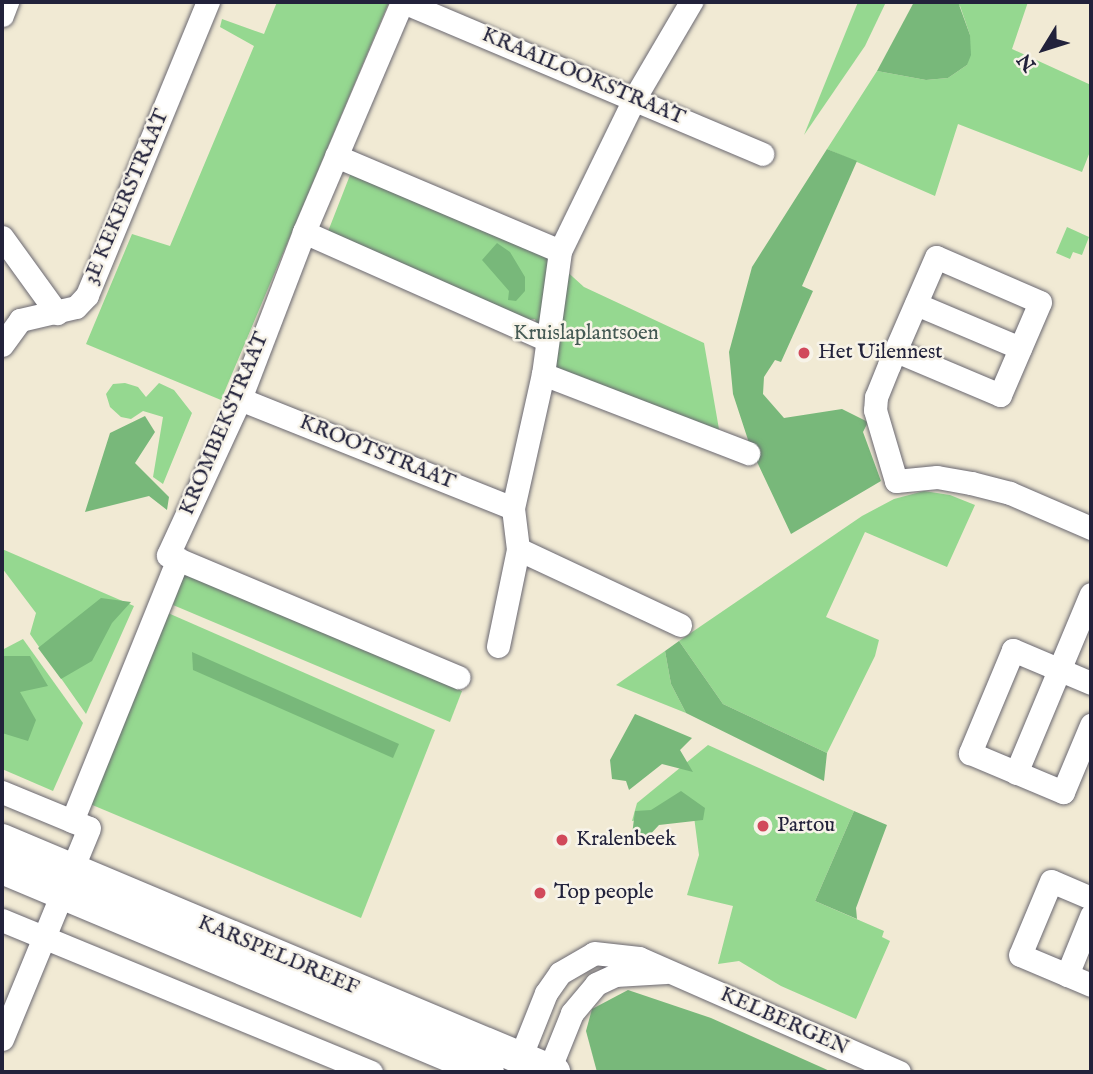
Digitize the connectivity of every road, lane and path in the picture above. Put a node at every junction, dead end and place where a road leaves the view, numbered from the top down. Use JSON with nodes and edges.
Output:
{"nodes":[{"id":1,"x":7,"y":2,"type":"edge"},
{"id":2,"x":208,"y":2,"type":"edge"},
{"id":3,"x":403,"y":2,"type":"edge"},
{"id":4,"x":691,"y":2,"type":"edge"},
{"id":5,"x":2,"y":15,"type":"edge"},
{"id":6,"x":634,"y":99,"type":"junction"},
{"id":7,"x":762,"y":154,"type":"dead end"},
{"id":8,"x":336,"y":156,"type":"junction"},
{"id":9,"x":304,"y":232,"type":"junction"},
{"id":10,"x":2,"y":237,"type":"edge"},
{"id":11,"x":560,"y":251,"type":"junction"},
{"id":12,"x":916,"y":304,"type":"junction"},
{"id":13,"x":57,"y":313,"type":"junction"},
{"id":14,"x":546,"y":339,"type":"junction"},
{"id":15,"x":2,"y":345,"type":"edge"},
{"id":16,"x":1020,"y":348,"type":"junction"},
{"id":17,"x":896,"y":351,"type":"junction"},
{"id":18,"x":543,"y":374,"type":"junction"},
{"id":19,"x":240,"y":399,"type":"junction"},
{"id":20,"x":748,"y":453,"type":"dead end"},
{"id":21,"x":513,"y":508,"type":"junction"},
{"id":22,"x":1091,"y":528,"type":"edge"},
{"id":23,"x":518,"y":549,"type":"junction"},
{"id":24,"x":178,"y":559,"type":"junction"},
{"id":25,"x":1091,"y":594,"type":"edge"},
{"id":26,"x":680,"y":625,"type":"dead end"},
{"id":27,"x":498,"y":646,"type":"dead end"},
{"id":28,"x":1059,"y":670,"type":"junction"},
{"id":29,"x":458,"y":677,"type":"dead end"},
{"id":30,"x":1091,"y":683,"type":"edge"},
{"id":31,"x":1091,"y":725,"type":"edge"},
{"id":32,"x":1016,"y":773,"type":"junction"},
{"id":33,"x":2,"y":792,"type":"edge"},
{"id":34,"x":81,"y":824,"type":"junction"},
{"id":35,"x":2,"y":840,"type":"edge"},
{"id":36,"x":2,"y":868,"type":"edge"},
{"id":37,"x":68,"y":881,"type":"junction"},
{"id":38,"x":1091,"y":898,"type":"edge"},
{"id":39,"x":1091,"y":916,"type":"edge"},
{"id":40,"x":2,"y":920,"type":"edge"},
{"id":41,"x":44,"y":938,"type":"junction"},
{"id":42,"x":670,"y":972,"type":"junction"},
{"id":43,"x":1067,"y":975,"type":"junction"},
{"id":44,"x":1091,"y":985,"type":"edge"},
{"id":45,"x":2,"y":1039,"type":"edge"},
{"id":46,"x":518,"y":1065,"type":"edge"},
{"id":47,"x":372,"y":1072,"type":"edge"},
{"id":48,"x":488,"y":1072,"type":"edge"},
{"id":49,"x":550,"y":1072,"type":"edge"},
{"id":50,"x":899,"y":1072,"type":"edge"}],
"edges":[{"from":1,"to":5,"type":"street"},
{"from":2,"to":13,"type":"street","name":"3E KEKERSTRAAT"},
{"from":3,"to":6,"type":"street","name":"KRAAILOOKSTRAAT"},
{"from":3,"to":8,"type":"street","name":"KROMBEKSTRAAT"},
{"from":4,"to":6,"type":"street"},
{"from":6,"to":7,"type":"street","name":"KRAAILOOKSTRAAT"},
{"from":6,"to":11,"type":"street"},
{"from":8,"to":9,"type":"street","name":"KROMBEKSTRAAT"},
{"from":8,"to":11,"type":"street"},
{"from":9,"to":14,"type":"street"},
{"from":9,"to":19,"type":"street","name":"KROMBEKSTRAAT"},
{"from":10,"to":13,"type":"street"},
{"from":11,"to":14,"type":"street"},
{"from":12,"to":16,"type":"street"},
{"from":12,"to":16,"type":"street"},
{"from":12,"to":17,"type":"street"},
{"from":13,"to":15,"type":"street","name":"3E KEKERSTRAAT"},
{"from":14,"to":18,"type":"street"},
{"from":16,"to":17,"type":"street"},
{"from":17,"to":22,"type":"street"},
{"from":18,"to":20,"type":"street"},
{"from":18,"to":21,"type":"street"},
{"from":19,"to":21,"type":"street","name":"KROOTSTRAAT"},
{"from":19,"to":24,"type":"street","name":"KROMBEKSTRAAT"},
{"from":21,"to":23,"type":"street"},
{"from":23,"to":26,"type":"street"},
{"from":23,"to":27,"type":"street"},
{"from":24,"to":29,"type":"street"},
{"from":24,"to":34,"type":"street"},
{"from":25,"to":28,"type":"street"},
{"from":28,"to":30,"type":"street"},
{"from":28,"to":32,"type":"street"},
{"from":28,"to":32,"type":"street"},
{"from":31,"to":32,"type":"street"},
{"from":33,"to":34,"type":"street"},
{"from":34,"to":37,"type":"street"},
{"from":35,"to":37,"type":"street","name":"KARSPELDREEF"},
{"from":36,"to":37,"type":"street","name":"KARSPELDREEF"},
{"from":37,"to":41,"type":"street"},
{"from":37,"to":46,"type":"street","name":"KARSPELDREEF"},
{"from":37,"to":48,"type":"street","name":"KARSPELDREEF"},
{"from":38,"to":43,"type":"street"},
{"from":39,"to":43,"type":"street"},
{"from":40,"to":41,"type":"street"},
{"from":41,"to":45,"type":"street"},
{"from":41,"to":47,"type":"street"},
{"from":42,"to":46,"type":"street","name":"KELBERGEN"},
{"from":42,"to":49,"type":"street","name":"KELBERGEN"},
{"from":42,"to":50,"type":"street","name":"KELBERGEN"},
{"from":43,"to":44,"type":"street"},
{"from":46,"to":49,"type":"street","name":"KARSPELDREEF"}]}
